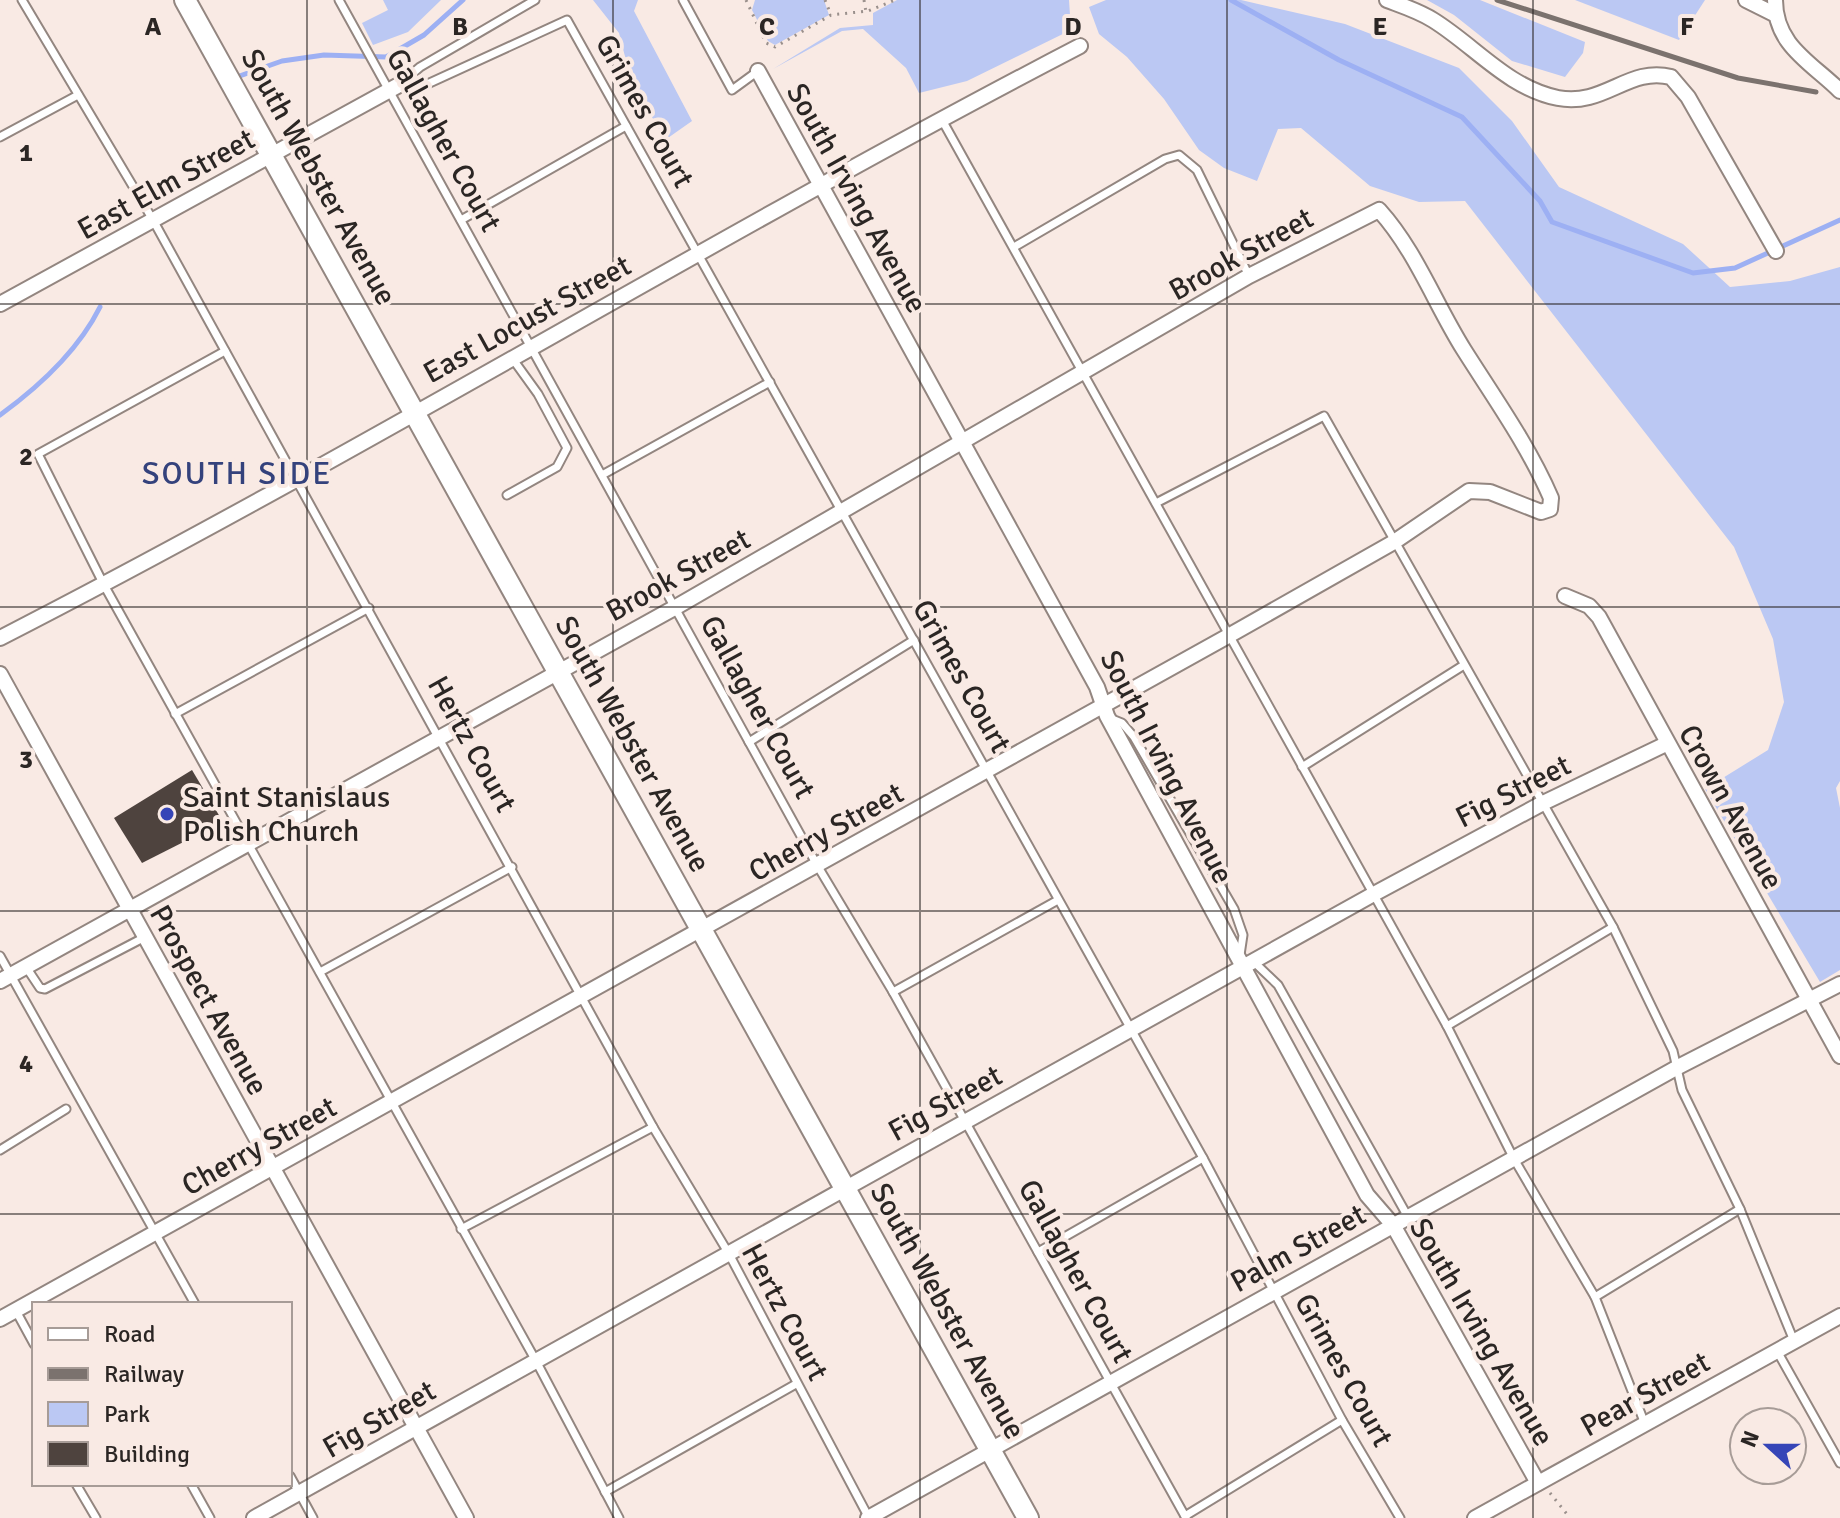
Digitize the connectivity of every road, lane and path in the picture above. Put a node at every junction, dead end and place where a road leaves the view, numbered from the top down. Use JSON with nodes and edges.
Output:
{"nodes":[{"id":1,"x":22,"y":0,"type":"edge"},
{"id":2,"x":185,"y":0,"type":"edge"},
{"id":3,"x":339,"y":0,"type":"edge"},
{"id":4,"x":535,"y":0,"type":"edge"},
{"id":5,"x":683,"y":0,"type":"edge"},
{"id":6,"x":746,"y":0,"type":"edge"},
{"id":7,"x":825,"y":0,"type":"edge"},
{"id":8,"x":864,"y":0,"type":"edge"},
{"id":9,"x":895,"y":0,"type":"edge"},
{"id":10,"x":1387,"y":0,"type":"edge"},
{"id":11,"x":1746,"y":0,"type":"edge"},
{"id":12,"x":1775,"y":7,"type":"edge"},
{"id":13,"x":866,"y":12,"type":"junction"},
{"id":14,"x":831,"y":15,"type":"junction"},
{"id":15,"x":1080,"y":46,"type":"dead end"},
{"id":16,"x":758,"y":71,"type":"joint"},
{"id":17,"x":1837,"y":86,"type":"edge"},
{"id":18,"x":393,"y":88,"type":"junction"},
{"id":19,"x":78,"y":95,"type":"junction"},
{"id":20,"x":941,"y":118,"type":"junction"},
{"id":21,"x":626,"y":126,"type":"junction"},
{"id":22,"x":0,"y":137,"type":"edge"},
{"id":23,"x":274,"y":155,"type":"junction"},
{"id":24,"x":820,"y":187,"type":"junction"},
{"id":25,"x":153,"y":220,"type":"junction"},
{"id":26,"x":461,"y":220,"type":"junction"},
{"id":27,"x":1014,"y":247,"type":"junction"},
{"id":28,"x":1776,"y":251,"type":"dead end"},
{"id":29,"x":699,"y":254,"type":"junction"},
{"id":30,"x":1249,"y":276,"type":"junction"},
{"id":31,"x":0,"y":304,"type":"edge"},
{"id":32,"x":533,"y":347,"type":"junction"},
{"id":33,"x":225,"y":351,"type":"junction"},
{"id":34,"x":512,"y":358,"type":"junction"},
{"id":35,"x":1084,"y":374,"type":"junction"},
{"id":36,"x":770,"y":382,"type":"junction"},
{"id":37,"x":414,"y":411,"type":"junction"},
{"id":38,"x":964,"y":443,"type":"junction"},
{"id":39,"x":602,"y":475,"type":"junction"},
{"id":40,"x":297,"y":478,"type":"junction"},
{"id":41,"x":507,"y":495,"type":"dead end"},
{"id":42,"x":1156,"y":503,"type":"junction"},
{"id":43,"x":1550,"y":509,"type":"joint"},
{"id":44,"x":842,"y":513,"type":"junction"},
{"id":45,"x":1394,"y":542,"type":"junction"},
{"id":46,"x":104,"y":585,"type":"junction"},
{"id":47,"x":1565,"y":596,"type":"dead end"},
{"id":48,"x":676,"y":607,"type":"junction"},
{"id":49,"x":369,"y":608,"type":"junction"},
{"id":50,"x":1230,"y":635,"type":"junction"},
{"id":51,"x":0,"y":638,"type":"edge"},
{"id":52,"x":914,"y":640,"type":"junction"},
{"id":53,"x":1464,"y":665,"type":"junction"},
{"id":54,"x":558,"y":671,"type":"junction"},
{"id":55,"x":0,"y":674,"type":"edge"},
{"id":56,"x":1104,"y":712,"type":"junction"},
{"id":57,"x":175,"y":714,"type":"junction"},
{"id":58,"x":442,"y":738,"type":"junction"},
{"id":59,"x":749,"y":742,"type":"junction"},
{"id":60,"x":1666,"y":744,"type":"junction"},
{"id":61,"x":1302,"y":767,"type":"junction"},
{"id":62,"x":987,"y":771,"type":"junction"},
{"id":63,"x":1543,"y":803,"type":"junction"},
{"id":64,"x":248,"y":844,"type":"junction"},
{"id":65,"x":817,"y":865,"type":"junction"},
{"id":66,"x":512,"y":867,"type":"junction"},
{"id":67,"x":1372,"y":895,"type":"junction"},
{"id":68,"x":1058,"y":900,"type":"junction"},
{"id":69,"x":129,"y":907,"type":"junction"},
{"id":70,"x":1613,"y":927,"type":"junction"},
{"id":71,"x":703,"y":931,"type":"junction"},
{"id":72,"x":145,"y":937,"type":"junction"},
{"id":73,"x":0,"y":956,"type":"edge"},
{"id":74,"x":1245,"y":964,"type":"junction"},
{"id":75,"x":26,"y":967,"type":"junction"},
{"id":76,"x":320,"y":972,"type":"junction"},
{"id":77,"x":5,"y":978,"type":"edge"},
{"id":78,"x":1840,"y":984,"type":"edge"},
{"id":79,"x":893,"y":992,"type":"junction"},
{"id":80,"x":583,"y":996,"type":"junction"},
{"id":81,"x":1807,"y":998,"type":"junction"},
{"id":82,"x":1447,"y":1026,"type":"junction"},
{"id":83,"x":1131,"y":1030,"type":"junction"},
{"id":84,"x":1840,"y":1056,"type":"edge"},
{"id":85,"x":1678,"y":1067,"type":"junction"},
{"id":86,"x":1340,"y":1100,"type":"junction"},
{"id":87,"x":392,"y":1103,"type":"junction"},
{"id":88,"x":66,"y":1109,"type":"dead end"},
{"id":89,"x":1321,"y":1110,"type":"junction"},
{"id":90,"x":965,"y":1121,"type":"junction"},
{"id":91,"x":653,"y":1127,"type":"junction"},
{"id":92,"x":0,"y":1150,"type":"edge"},
{"id":93,"x":1203,"y":1158,"type":"junction"},
{"id":94,"x":1514,"y":1159,"type":"junction"},
{"id":95,"x":271,"y":1167,"type":"junction"},
{"id":96,"x":845,"y":1188,"type":"junction"},
{"id":97,"x":1740,"y":1209,"type":"junction"},
{"id":98,"x":1408,"y":1217,"type":"junction"},
{"id":99,"x":1393,"y":1225,"type":"junction"},
{"id":100,"x":461,"y":1229,"type":"junction"},
{"id":101,"x":157,"y":1234,"type":"junction"},
{"id":102,"x":1038,"y":1252,"type":"junction"},
{"id":103,"x":729,"y":1254,"type":"junction"},
{"id":104,"x":1274,"y":1292,"type":"junction"},
{"id":105,"x":1595,"y":1297,"type":"junction"},
{"id":106,"x":32,"y":1302,"type":"edge"},
{"id":107,"x":32,"y":1302,"type":"edge"},
{"id":108,"x":194,"y":1302,"type":"edge"},
{"id":109,"x":16,"y":1311,"type":"junction"},
{"id":110,"x":1840,"y":1316,"type":"edge"},
{"id":111,"x":0,"y":1319,"type":"edge"},
{"id":112,"x":32,"y":1340,"type":"edge"},
{"id":113,"x":1794,"y":1341,"type":"junction"},
{"id":114,"x":1777,"y":1351,"type":"junction"},
{"id":115,"x":536,"y":1361,"type":"junction"},
{"id":116,"x":1110,"y":1382,"type":"junction"},
{"id":117,"x":796,"y":1384,"type":"junction"},
{"id":118,"x":1342,"y":1420,"type":"junction"},
{"id":119,"x":1645,"y":1424,"type":"junction"},
{"id":120,"x":416,"y":1427,"type":"junction"},
{"id":121,"x":990,"y":1448,"type":"junction"},
{"id":122,"x":1840,"y":1463,"type":"edge"},
{"id":123,"x":292,"y":1480,"type":"edge"},
{"id":124,"x":1538,"y":1483,"type":"junction"},
{"id":125,"x":77,"y":1486,"type":"edge"},
{"id":126,"x":192,"y":1486,"type":"edge"},
{"id":127,"x":605,"y":1492,"type":"junction"},
{"id":128,"x":300,"y":1494,"type":"junction"},
{"id":129,"x":1185,"y":1517,"type":"edge"},
{"id":130,"x":96,"y":1518,"type":"edge"},
{"id":131,"x":210,"y":1518,"type":"edge"},
{"id":132,"x":254,"y":1518,"type":"edge"},
{"id":133,"x":313,"y":1518,"type":"edge"},
{"id":134,"x":466,"y":1518,"type":"edge"},
{"id":135,"x":619,"y":1518,"type":"edge"},
{"id":136,"x":869,"y":1518,"type":"edge"},
{"id":137,"x":1028,"y":1518,"type":"edge"},
{"id":138,"x":1400,"y":1518,"type":"edge"},
{"id":139,"x":1475,"y":1518,"type":"edge"},
{"id":140,"x":1570,"y":1518,"type":"edge"}],
"edges":[{"from":1,"to":19,"type":"lane","name":"Hertz Court"},
{"from":2,"to":23,"type":"street","name":"South Webster Avenue"},
{"from":3,"to":18,"type":"lane","name":"Gallagher Court"},
{"from":4,"to":18,"type":"lane"},
{"from":5,"to":16,"type":"lane"},
{"from":6,"to":14,"type":"path"},
{"from":7,"to":14,"type":"path"},
{"from":8,"to":13,"type":"path"},
{"from":9,"to":13,"type":"path"},
{"from":10,"to":28,"type":"street"},
{"from":11,"to":12,"type":"street"},
{"from":12,"to":17,"type":"street"},
{"from":13,"to":14,"type":"path"},
{"from":15,"to":20,"type":"street","name":"East Locust Street"},
{"from":16,"to":24,"type":"street","name":"South Irving Avenue"},
{"from":18,"to":21,"type":"lane","name":"Grimes Court"},
{"from":18,"to":23,"type":"street","name":"East Elm Street"},
{"from":18,"to":26,"type":"lane","name":"Gallagher Court"},
{"from":19,"to":22,"type":"lane"},
{"from":19,"to":25,"type":"lane","name":"Hertz Court"},
{"from":20,"to":24,"type":"street","name":"East Locust Street"},
{"from":20,"to":27,"type":"lane"},
{"from":21,"to":26,"type":"lane"},
{"from":21,"to":29,"type":"lane","name":"Grimes Court"},
{"from":23,"to":25,"type":"street","name":"East Elm Street"},
{"from":23,"to":37,"type":"street","name":"South Webster Avenue"},
{"from":24,"to":29,"type":"street","name":"East Locust Street"},
{"from":24,"to":38,"type":"street","name":"South Irving Avenue"},
{"from":25,"to":31,"type":"street","name":"East Elm Street"},
{"from":25,"to":33,"type":"lane","name":"Hertz Court"},
{"from":26,"to":32,"type":"lane","name":"Gallagher Court"},
{"from":27,"to":30,"type":"lane"},
{"from":27,"to":35,"type":"lane"},
{"from":29,"to":32,"type":"street","name":"East Locust Street"},
{"from":29,"to":36,"type":"lane","name":"Grimes Court"},
{"from":30,"to":35,"type":"street","name":"Brook Street"},
{"from":30,"to":43,"type":"street","name":"Brook Street"},
{"from":32,"to":34,"type":"street","name":"East Locust Street"},
{"from":32,"to":39,"type":"lane","name":"Gallagher Court"},
{"from":33,"to":40,"type":"lane","name":"Hertz Court"},
{"from":33,"to":46,"type":"lane"},
{"from":34,"to":37,"type":"street","name":"East Locust Street"},
{"from":34,"to":41,"type":"lane"},
{"from":35,"to":38,"type":"street","name":"Brook Street"},
{"from":35,"to":42,"type":"lane"},
{"from":36,"to":39,"type":"lane"},
{"from":36,"to":44,"type":"lane","name":"Grimes Court"},
{"from":37,"to":40,"type":"street","name":"East Locust Street"},
{"from":37,"to":54,"type":"street","name":"South Webster Avenue"},
{"from":38,"to":44,"type":"street","name":"Brook Street"},
{"from":38,"to":56,"type":"street","name":"South Irving Avenue"},
{"from":39,"to":48,"type":"lane","name":"Gallagher Court"},
{"from":40,"to":46,"type":"street","name":"East Locust Street"},
{"from":40,"to":49,"type":"lane","name":"Hertz Court"},
{"from":42,"to":45,"type":"lane"},
{"from":42,"to":50,"type":"lane"},
{"from":43,"to":45,"type":"street","name":"Cherry Street"},
{"from":44,"to":48,"type":"street","name":"Brook Street"},
{"from":44,"to":52,"type":"lane","name":"Grimes Court"},
{"from":45,"to":50,"type":"street","name":"Cherry Street"},
{"from":45,"to":53,"type":"lane"},
{"from":46,"to":51,"type":"street","name":"East Locust Street"},
{"from":46,"to":57,"type":"lane"},
{"from":47,"to":60,"type":"street","name":"Crown Avenue"},
{"from":48,"to":54,"type":"street","name":"Brook Street"},
{"from":48,"to":59,"type":"lane","name":"Gallagher Court"},
{"from":49,"to":57,"type":"lane"},
{"from":49,"to":58,"type":"lane","name":"Hertz Court"},
{"from":50,"to":56,"type":"street","name":"Cherry Street"},
{"from":50,"to":61,"type":"lane"},
{"from":52,"to":59,"type":"lane"},
{"from":52,"to":62,"type":"lane","name":"Grimes Court"},
{"from":53,"to":61,"type":"lane"},
{"from":53,"to":63,"type":"lane"},
{"from":54,"to":58,"type":"street","name":"Brook Street"},
{"from":54,"to":71,"type":"street","name":"South Webster Avenue"},
{"from":55,"to":69,"type":"street","name":"Prospect Avenue"},
{"from":56,"to":62,"type":"street","name":"Cherry Street"},
{"from":56,"to":74,"type":"street","name":"South Irving Avenue"},
{"from":57,"to":64,"type":"lane"},
{"from":58,"to":64,"type":"street","name":"Brook Street"},
{"from":58,"to":66,"type":"lane","name":"Hertz Court"},
{"from":59,"to":65,"type":"lane","name":"Gallagher Court"},
{"from":60,"to":63,"type":"street","name":"Fig Street"},
{"from":60,"to":81,"type":"street","name":"Crown Avenue"},
{"from":61,"to":67,"type":"lane"},
{"from":62,"to":65,"type":"street","name":"Cherry Street"},
{"from":62,"to":68,"type":"lane","name":"Grimes Court"},
{"from":63,"to":67,"type":"street","name":"Fig Street"},
{"from":63,"to":70,"type":"lane"},
{"from":64,"to":69,"type":"street","name":"Brook Street"},
{"from":64,"to":76,"type":"lane"},
{"from":65,"to":71,"type":"street","name":"Cherry Street"},
{"from":65,"to":79,"type":"lane","name":"Gallagher Court"},
{"from":66,"to":76,"type":"lane"},
{"from":66,"to":80,"type":"lane","name":"Hertz Court"},
{"from":67,"to":74,"type":"street","name":"Fig Street"},
{"from":67,"to":82,"type":"lane"},
{"from":68,"to":79,"type":"lane"},
{"from":68,"to":83,"type":"lane","name":"Grimes Court"},
{"from":69,"to":72,"type":"street","name":"Prospect Avenue"},
{"from":69,"to":75,"type":"street","name":"Brook Street"},
{"from":70,"to":82,"type":"lane"},
{"from":70,"to":85,"type":"lane"},
{"from":71,"to":80,"type":"street","name":"Cherry Street"},
{"from":71,"to":96,"type":"street","name":"South Webster Avenue"},
{"from":72,"to":75,"type":"lane"},
{"from":72,"to":95,"type":"street","name":"Prospect Avenue"},
{"from":73,"to":77,"type":"lane"},
{"from":74,"to":83,"type":"street","name":"Fig Street"},
{"from":74,"to":86,"type":"lane"},
{"from":74,"to":89,"type":"street","name":"South Irving Avenue"},
{"from":75,"to":77,"type":"street","name":"Brook Street"},
{"from":76,"to":87,"type":"lane"},
{"from":77,"to":101,"type":"lane"},
{"from":78,"to":81,"type":"street","name":"Palm Street"},
{"from":79,"to":90,"type":"lane","name":"Gallagher Court"},
{"from":80,"to":87,"type":"street","name":"Cherry Street"},
{"from":80,"to":91,"type":"lane","name":"Hertz Court"},
{"from":81,"to":84,"type":"street","name":"Crown Avenue"},
{"from":81,"to":85,"type":"street","name":"Palm Street"},
{"from":82,"to":94,"type":"lane"},
{"from":83,"to":90,"type":"street","name":"Fig Street"},
{"from":83,"to":93,"type":"lane","name":"Grimes Court"},
{"from":85,"to":94,"type":"street","name":"Palm Street"},
{"from":85,"to":97,"type":"lane"},
{"from":86,"to":89,"type":"lane"},
{"from":86,"to":98,"type":"lane"},
{"from":87,"to":95,"type":"street","name":"Cherry Street"},
{"from":87,"to":100,"type":"lane"},
{"from":88,"to":92,"type":"lane"},
{"from":89,"to":99,"type":"street","name":"South Irving Avenue"},
{"from":90,"to":96,"type":"street","name":"Fig Street"},
{"from":90,"to":102,"type":"lane","name":"Gallagher Court"},
{"from":91,"to":100,"type":"lane"},
{"from":91,"to":103,"type":"lane","name":"Hertz Court"},
{"from":93,"to":102,"type":"lane"},
{"from":93,"to":104,"type":"lane","name":"Grimes Court"},
{"from":94,"to":98,"type":"street","name":"Palm Street"},
{"from":94,"to":105,"type":"lane"},
{"from":95,"to":101,"type":"street","name":"Cherry Street"},
{"from":95,"to":120,"type":"street","name":"Prospect Avenue"},
{"from":96,"to":103,"type":"street","name":"Fig Street"},
{"from":96,"to":121,"type":"street","name":"South Webster Avenue"},
{"from":97,"to":105,"type":"lane"},
{"from":97,"to":113,"type":"lane"},
{"from":98,"to":99,"type":"street","name":"Palm Street"},
{"from":99,"to":104,"type":"street","name":"Palm Street"},
{"from":99,"to":124,"type":"street","name":"South Irving Avenue"},
{"from":100,"to":115,"type":"lane"},
{"from":101,"to":106,"type":"street","name":"Cherry Street"},
{"from":101,"to":108,"type":"lane"},
{"from":102,"to":116,"type":"lane","name":"Gallagher Court"},
{"from":103,"to":115,"type":"street","name":"Fig Street"},
{"from":103,"to":117,"type":"lane","name":"Hertz Court"},
{"from":104,"to":116,"type":"street","name":"Palm Street"},
{"from":104,"to":118,"type":"lane","name":"Grimes Court"},
{"from":105,"to":119,"type":"lane"},
{"from":107,"to":109,"type":"street","name":"Cherry Street"},
{"from":109,"to":111,"type":"street","name":"Cherry Street"},
{"from":109,"to":112,"type":"lane"},
{"from":110,"to":113,"type":"street","name":"Pear Street"},
{"from":113,"to":114,"type":"street","name":"Pear Street"},
{"from":114,"to":119,"type":"street","name":"Pear Street"},
{"from":114,"to":122,"type":"lane"},
{"from":115,"to":120,"type":"street","name":"Fig Street"},
{"from":115,"to":127,"type":"lane"},
{"from":116,"to":121,"type":"street","name":"Palm Street"},
{"from":116,"to":129,"type":"lane","name":"Gallagher Court"},
{"from":117,"to":127,"type":"lane"},
{"from":117,"to":136,"type":"lane","name":"Hertz Court"},
{"from":118,"to":129,"type":"lane"},
{"from":118,"to":138,"type":"lane","name":"Grimes Court"},
{"from":119,"to":124,"type":"street","name":"Pear Street"},
{"from":120,"to":128,"type":"street","name":"Fig Street"},
{"from":120,"to":134,"type":"street","name":"Prospect Avenue"},
{"from":121,"to":136,"type":"street","name":"Palm Street"},
{"from":121,"to":137,"type":"street","name":"South Webster Avenue"},
{"from":123,"to":128,"type":"lane"},
{"from":124,"to":139,"type":"street","name":"Pear Street"},
{"from":124,"to":140,"type":"path"},
{"from":125,"to":130,"type":"lane"},
{"from":126,"to":131,"type":"lane"},
{"from":127,"to":135,"type":"lane"},
{"from":128,"to":132,"type":"street","name":"Fig Street"},
{"from":128,"to":133,"type":"lane"}]}
